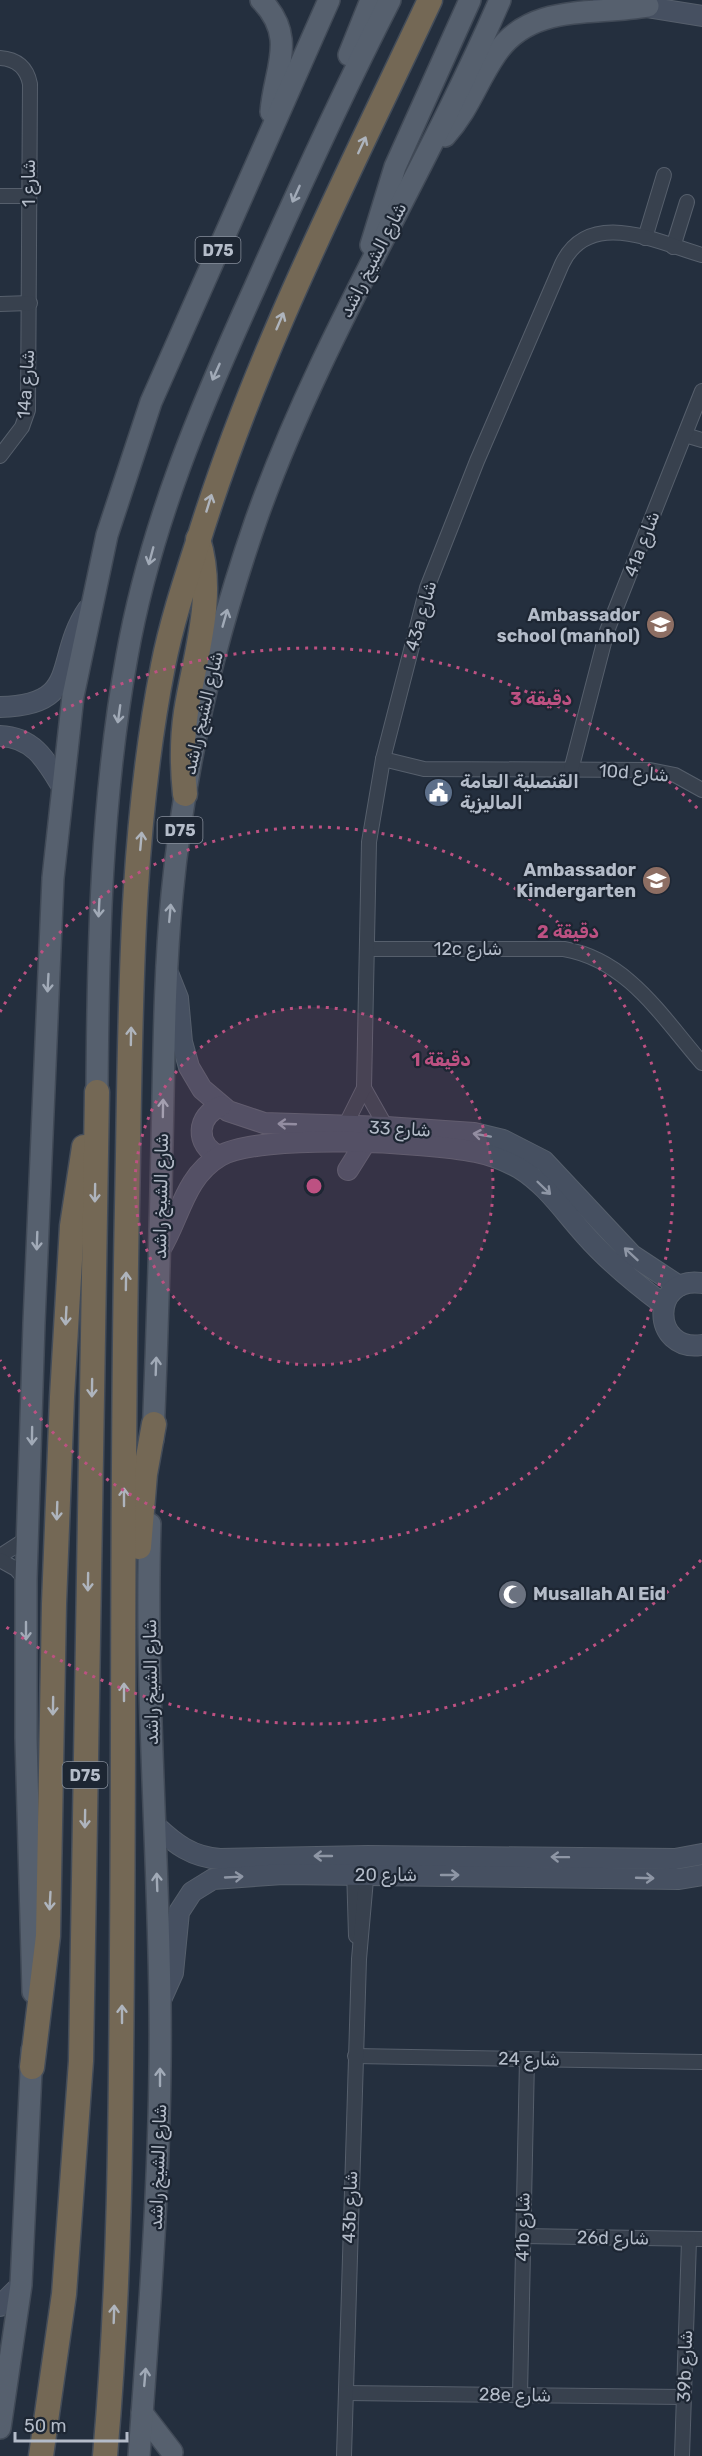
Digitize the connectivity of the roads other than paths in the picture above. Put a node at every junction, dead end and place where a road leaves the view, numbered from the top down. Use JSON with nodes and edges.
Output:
{"nodes":[{"id":1,"x":261,"y":0,"type":"edge"},
{"id":2,"x":329,"y":0,"type":"edge"},
{"id":3,"x":371,"y":0,"type":"edge"},
{"id":4,"x":390,"y":0,"type":"edge"},
{"id":5,"x":430,"y":0,"type":"edge"},
{"id":6,"x":470,"y":0,"type":"edge"},
{"id":7,"x":501,"y":0,"type":"edge"},
{"id":8,"x":603,"y":0,"type":"edge"},
{"id":9,"x":648,"y":6,"type":"junction"},
{"id":10,"x":702,"y":16,"type":"edge"},
{"id":11,"x":0,"y":58,"type":"edge"},
{"id":12,"x":328,"y":122,"type":"junction"},
{"id":13,"x":272,"y":129,"type":"junction"},
{"id":14,"x":429,"y":151,"type":"junction"},
{"id":15,"x":664,"y":175,"type":"dead end"},
{"id":16,"x":0,"y":196,"type":"edge"},
{"id":17,"x":29,"y":196,"type":"junction"},
{"id":18,"x":687,"y":202,"type":"dead end"},
{"id":19,"x":645,"y":238,"type":"junction"},
{"id":20,"x":673,"y":247,"type":"junction"},
{"id":21,"x":702,"y":255,"type":"edge"},
{"id":22,"x":367,"y":270,"type":"junction"},
{"id":23,"x":30,"y":303,"type":"junction"},
{"id":24,"x":0,"y":304,"type":"edge"},
{"id":25,"x":702,"y":391,"type":"edge"},
{"id":26,"x":684,"y":435,"type":"junction"},
{"id":27,"x":702,"y":440,"type":"edge"},
{"id":28,"x":0,"y":456,"type":"edge"},
{"id":29,"x":198,"y":539,"type":"junction"},
{"id":30,"x":90,"y":606,"type":"junction"},
{"id":31,"x":0,"y":707,"type":"edge"},
{"id":32,"x":0,"y":736,"type":"edge"},
{"id":33,"x":383,"y":759,"type":"junction"},
{"id":34,"x":571,"y":770,"type":"junction"},
{"id":35,"x":62,"y":785,"type":"junction"},
{"id":36,"x":702,"y":790,"type":"edge"},
{"id":37,"x":185,"y":794,"type":"junction"},
{"id":38,"x":367,"y":949,"type":"junction"},
{"id":39,"x":166,"y":968,"type":"junction"},
{"id":40,"x":700,"y":1057,"type":"edge"},
{"id":41,"x":364,"y":1088,"type":"junction"},
{"id":42,"x":97,"y":1092,"type":"junction"},
{"id":43,"x":221,"y":1106,"type":"junction"},
{"id":44,"x":345,"y":1126,"type":"junction"},
{"id":45,"x":386,"y":1127,"type":"junction"},
{"id":46,"x":365,"y":1143,"type":"junction"},
{"id":47,"x":219,"y":1156,"type":"junction"},
{"id":48,"x":348,"y":1170,"type":"dead end"},
{"id":49,"x":160,"y":1250,"type":"junction"},
{"id":50,"x":702,"y":1283,"type":"edge"},
{"id":51,"x":679,"y":1286,"type":"junction"},
{"id":52,"x":664,"y":1305,"type":"junction"},
{"id":53,"x":701,"y":1347,"type":"edge"},
{"id":54,"x":154,"y":1424,"type":"junction"},
{"id":55,"x":28,"y":1538,"type":"junction"},
{"id":56,"x":0,"y":1558,"type":"edge"},
{"id":57,"x":26,"y":1580,"type":"junction"},
{"id":58,"x":125,"y":1635,"type":"junction"},
{"id":59,"x":156,"y":1826,"type":"junction"},
{"id":60,"x":702,"y":1854,"type":"edge"},
{"id":61,"x":360,"y":1865,"type":"junction"},
{"id":62,"x":702,"y":1875,"type":"edge"},
{"id":63,"x":160,"y":2002,"type":"junction"},
{"id":64,"x":355,"y":2056,"type":"junction"},
{"id":65,"x":527,"y":2059,"type":"junction"},
{"id":66,"x":702,"y":2062,"type":"edge"},
{"id":67,"x":32,"y":2067,"type":"junction"},
{"id":68,"x":523,"y":2236,"type":"junction"},
{"id":69,"x":695,"y":2239,"type":"edge"},
{"id":70,"x":21,"y":2285,"type":"junction"},
{"id":71,"x":0,"y":2306,"type":"edge"},
{"id":72,"x":346,"y":2392,"type":"junction"},
{"id":73,"x":520,"y":2395,"type":"junction"},
{"id":74,"x":683,"y":2397,"type":"junction"},
{"id":75,"x":142,"y":2413,"type":"junction"},
{"id":76,"x":0,"y":2428,"type":"edge"},
{"id":77,"x":172,"y":2452,"type":"dead end"},
{"id":78,"x":42,"y":2456,"type":"edge"},
{"id":79,"x":105,"y":2456,"type":"edge"},
{"id":80,"x":139,"y":2456,"type":"edge"},
{"id":81,"x":344,"y":2456,"type":"edge"},
{"id":82,"x":682,"y":2456,"type":"edge"}],
"edges":[{"from":1,"to":13,"type":"main road"},
{"from":2,"to":13,"type":"main road","number":"D75"},
{"from":3,"to":12,"type":"main road"},
{"from":4,"to":12,"type":"main road"},
{"from":29,"to":5,"type":"highway","name":"شارع الشيخ راشد","one_way":true},
{"from":6,"to":22,"type":"main road"},
{"from":7,"to":14,"type":"main road","name":"شارع الشيخ راشد","number":"D75"},
{"from":8,"to":9,"type":"street"},
{"from":9,"to":10,"type":"street"},
{"from":9,"to":14,"type":"main road"},
{"from":11,"to":17,"type":"street","name":"شارع 1"},
{"from":12,"to":42,"type":"main road","one_way":true},
{"from":13,"to":30,"type":"main road","number":"D75"},
{"from":14,"to":22,"type":"main road","name":"شارع الشيخ راشد","number":"D75"},
{"from":15,"to":19,"type":"street"},
{"from":16,"to":17,"type":"street"},
{"from":17,"to":23,"type":"street","name":"شارع 1"},
{"from":18,"to":20,"type":"street"},
{"from":19,"to":20,"type":"street","name":"43a شارع"},
{"from":19,"to":33,"type":"street","name":"43a شارع"},
{"from":20,"to":21,"type":"street","name":"43a شارع"},
{"from":37,"to":22,"type":"main road","name":"شارع الشيخ راشد","number":"D75","one_way":true},
{"from":23,"to":24,"type":"street"},
{"from":23,"to":28,"type":"street","name":"14a شارع"},
{"from":25,"to":26,"type":"street","name":"41a شارع"},
{"from":26,"to":27,"type":"street"},
{"from":26,"to":34,"type":"street","name":"41a شارع"},
{"from":29,"to":37,"type":"highway"},
{"from":58,"to":29,"type":"highway","name":"شارع الشيخ راشد","number":"D75","one_way":true},
{"from":30,"to":31,"type":"street"},
{"from":30,"to":35,"type":"main road","number":"D75"},
{"from":32,"to":35,"type":"street"},
{"from":33,"to":34,"type":"street","name":"10d شارع"},
{"from":33,"to":38,"type":"street","name":"43a شارع"},
{"from":34,"to":36,"type":"street","name":"10d شارع"},
{"from":35,"to":55,"type":"main road","number":"D75","one_way":true},
{"from":39,"to":37,"type":"main road","name":"شارع الشيخ راشد","number":"D75","one_way":true},
{"from":38,"to":40,"type":"street","name":"12c شارع"},
{"from":38,"to":41,"type":"street","name":"43a شارع"},
{"from":39,"to":43,"type":"street","name":"شارع 33"},
{"from":49,"to":39,"type":"main road","name":"شارع الشيخ راشد","number":"D75","one_way":true},
{"from":41,"to":44,"type":"street","name":"43a شارع"},
{"from":41,"to":45,"type":"street"},
{"from":42,"to":67,"type":"highway","one_way":true},
{"from":42,"to":78,"type":"highway","number":"D75","one_way":true},
{"from":44,"to":43,"type":"street","name":"شارع 33","one_way":true},
{"from":43,"to":47,"type":"street"},
{"from":44,"to":45,"type":"street","name":"شارع 33"},
{"from":51,"to":45,"type":"street","name":"شارع 33","one_way":true},
{"from":46,"to":47,"type":"street","name":"شارع 33"},
{"from":46,"to":48,"type":"street"},
{"from":46,"to":52,"type":"street","name":"شارع 33","one_way":true},
{"from":47,"to":49,"type":"street","name":"شارع 33"},
{"from":54,"to":49,"type":"main road","name":"شارع الشيخ راشد","number":"D75","one_way":true},
{"from":50,"to":51,"type":"street"},
{"from":51,"to":52,"type":"street"},
{"from":52,"to":53,"type":"street"},
{"from":54,"to":58,"type":"highway"},
{"from":54,"to":59,"type":"main road","name":"شارع الشيخ راشد","number":"D75"},
{"from":55,"to":56,"type":"street"},
{"from":55,"to":57,"type":"main road","number":"D75"},
{"from":56,"to":57,"type":"street"},
{"from":57,"to":67,"type":"main road","number":"D75","one_way":true},
{"from":79,"to":58,"type":"highway","name":"شارع الشيخ راشد","number":"D75","one_way":true},
{"from":61,"to":59,"type":"street","name":"شارع 20","one_way":true},
{"from":63,"to":59,"type":"main road","name":"شارع الشيخ راشد","number":"D75","one_way":true},
{"from":60,"to":61,"type":"street","name":"شارع 20","one_way":true},
{"from":61,"to":62,"type":"street","name":"شارع 20","one_way":true},
{"from":63,"to":61,"type":"street","name":"شارع 20","one_way":true},
{"from":61,"to":64,"type":"street","name":"43b شارع"},
{"from":75,"to":63,"type":"main road","name":"شارع الشيخ راشد","number":"D75","one_way":true},
{"from":64,"to":65,"type":"street","name":"شارع 24"},
{"from":64,"to":72,"type":"street","name":"43b شارع"},
{"from":65,"to":66,"type":"street","name":"شارع 24"},
{"from":65,"to":68,"type":"street","name":"41b شارع"},
{"from":67,"to":70,"type":"main road","number":"D75"},
{"from":68,"to":69,"type":"street","name":"26d شارع"},
{"from":68,"to":73,"type":"street","name":"41b شارع"},
{"from":69,"to":74,"type":"street","name":"39b شارع"},
{"from":70,"to":71,"type":"street"},
{"from":70,"to":76,"type":"main road","number":"D75"},
{"from":72,"to":73,"type":"street","name":"28e شارع"},
{"from":72,"to":81,"type":"street","name":"43b شارع"},
{"from":73,"to":74,"type":"street","name":"28e شارع"},
{"from":74,"to":82,"type":"street","name":"39b شارع"},
{"from":75,"to":77,"type":"main road"},
{"from":75,"to":80,"type":"main road","name":"شارع الشيخ راشد","number":"D75"}]}
